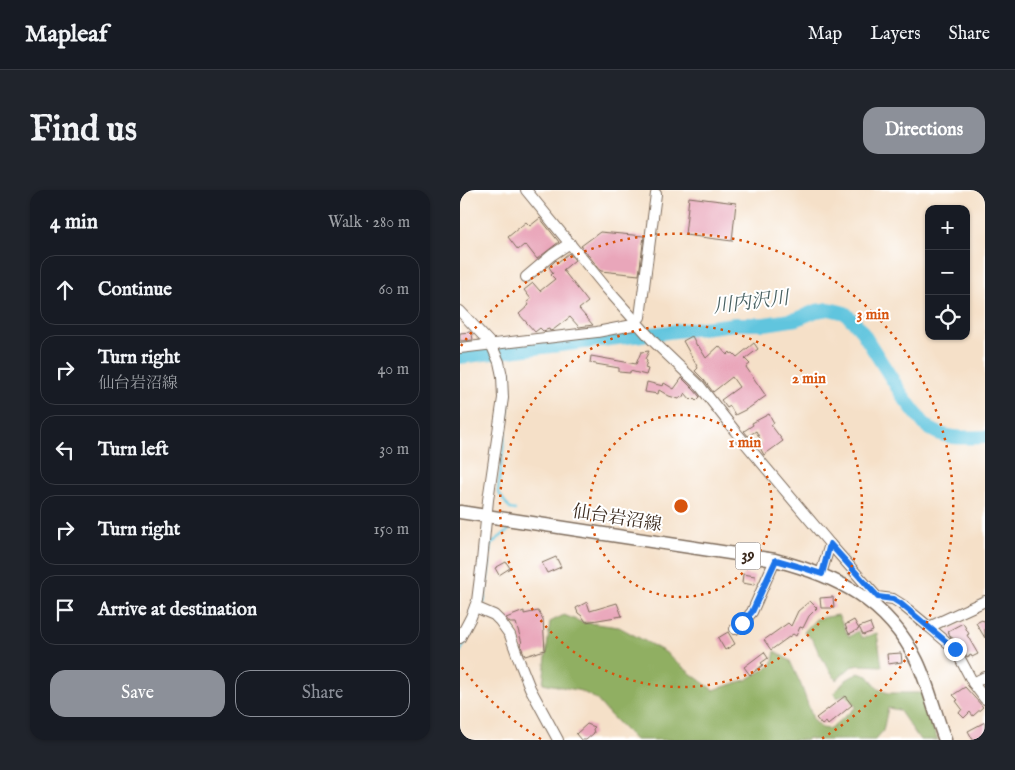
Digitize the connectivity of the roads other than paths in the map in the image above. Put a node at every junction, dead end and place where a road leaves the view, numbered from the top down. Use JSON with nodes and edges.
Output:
{"nodes":[{"id":1,"x":526,"y":190,"type":"edge"},
{"id":2,"x":656,"y":194,"type":"dead end"},
{"id":3,"x":570,"y":244,"type":"junction"},
{"id":4,"x":526,"y":277,"type":"dead end"},
{"id":5,"x":460,"y":311,"type":"edge"},
{"id":6,"x":638,"y":324,"type":"junction"},
{"id":7,"x":491,"y":345,"type":"junction"},
{"id":8,"x":460,"y":348,"type":"edge"},
{"id":9,"x":460,"y":512,"type":"edge"},
{"id":10,"x":486,"y":517,"type":"junction"},
{"id":11,"x":830,"y":544,"type":"junction"},
{"id":12,"x":776,"y":560,"type":"junction"},
{"id":13,"x":822,"y":574,"type":"junction"},
{"id":14,"x":985,"y":600,"type":"edge"},
{"id":15,"x":475,"y":607,"type":"junction"},
{"id":16,"x":929,"y":627,"type":"junction"},
{"id":17,"x":735,"y":629,"type":"dead end"},
{"id":18,"x":460,"y":638,"type":"edge"},
{"id":19,"x":985,"y":677,"type":"edge"},
{"id":20,"x":973,"y":683,"type":"junction"},
{"id":21,"x":985,"y":699,"type":"edge"},
{"id":22,"x":558,"y":740,"type":"edge"},
{"id":23,"x":945,"y":740,"type":"edge"}],
"edges":[{"from":1,"to":3,"type":"street"},
{"from":2,"to":6,"type":"street"},
{"from":3,"to":4,"type":"street"},
{"from":3,"to":6,"type":"street"},
{"from":5,"to":7,"type":"street"},
{"from":6,"to":7,"type":"street"},
{"from":6,"to":11,"type":"street"},
{"from":7,"to":8,"type":"street"},
{"from":7,"to":10,"type":"street"},
{"from":9,"to":10,"type":"main road","name":"仙台岩沼線","number":"39"},
{"from":10,"to":12,"type":"main road","name":"仙台岩沼線","number":"39"},
{"from":10,"to":15,"type":"street"},
{"from":11,"to":13,"type":"street"},
{"from":11,"to":16,"type":"street"},
{"from":12,"to":13,"type":"main road","name":"仙台岩沼線","number":"39"},
{"from":12,"to":17,"type":"street"},
{"from":13,"to":23,"type":"main road","name":"仙台岩沼線","number":"39"},
{"from":14,"to":16,"type":"street"},
{"from":15,"to":18,"type":"street"},
{"from":15,"to":22,"type":"street"},
{"from":16,"to":20,"type":"street"},
{"from":19,"to":20,"type":"street"},
{"from":20,"to":21,"type":"street"}]}
